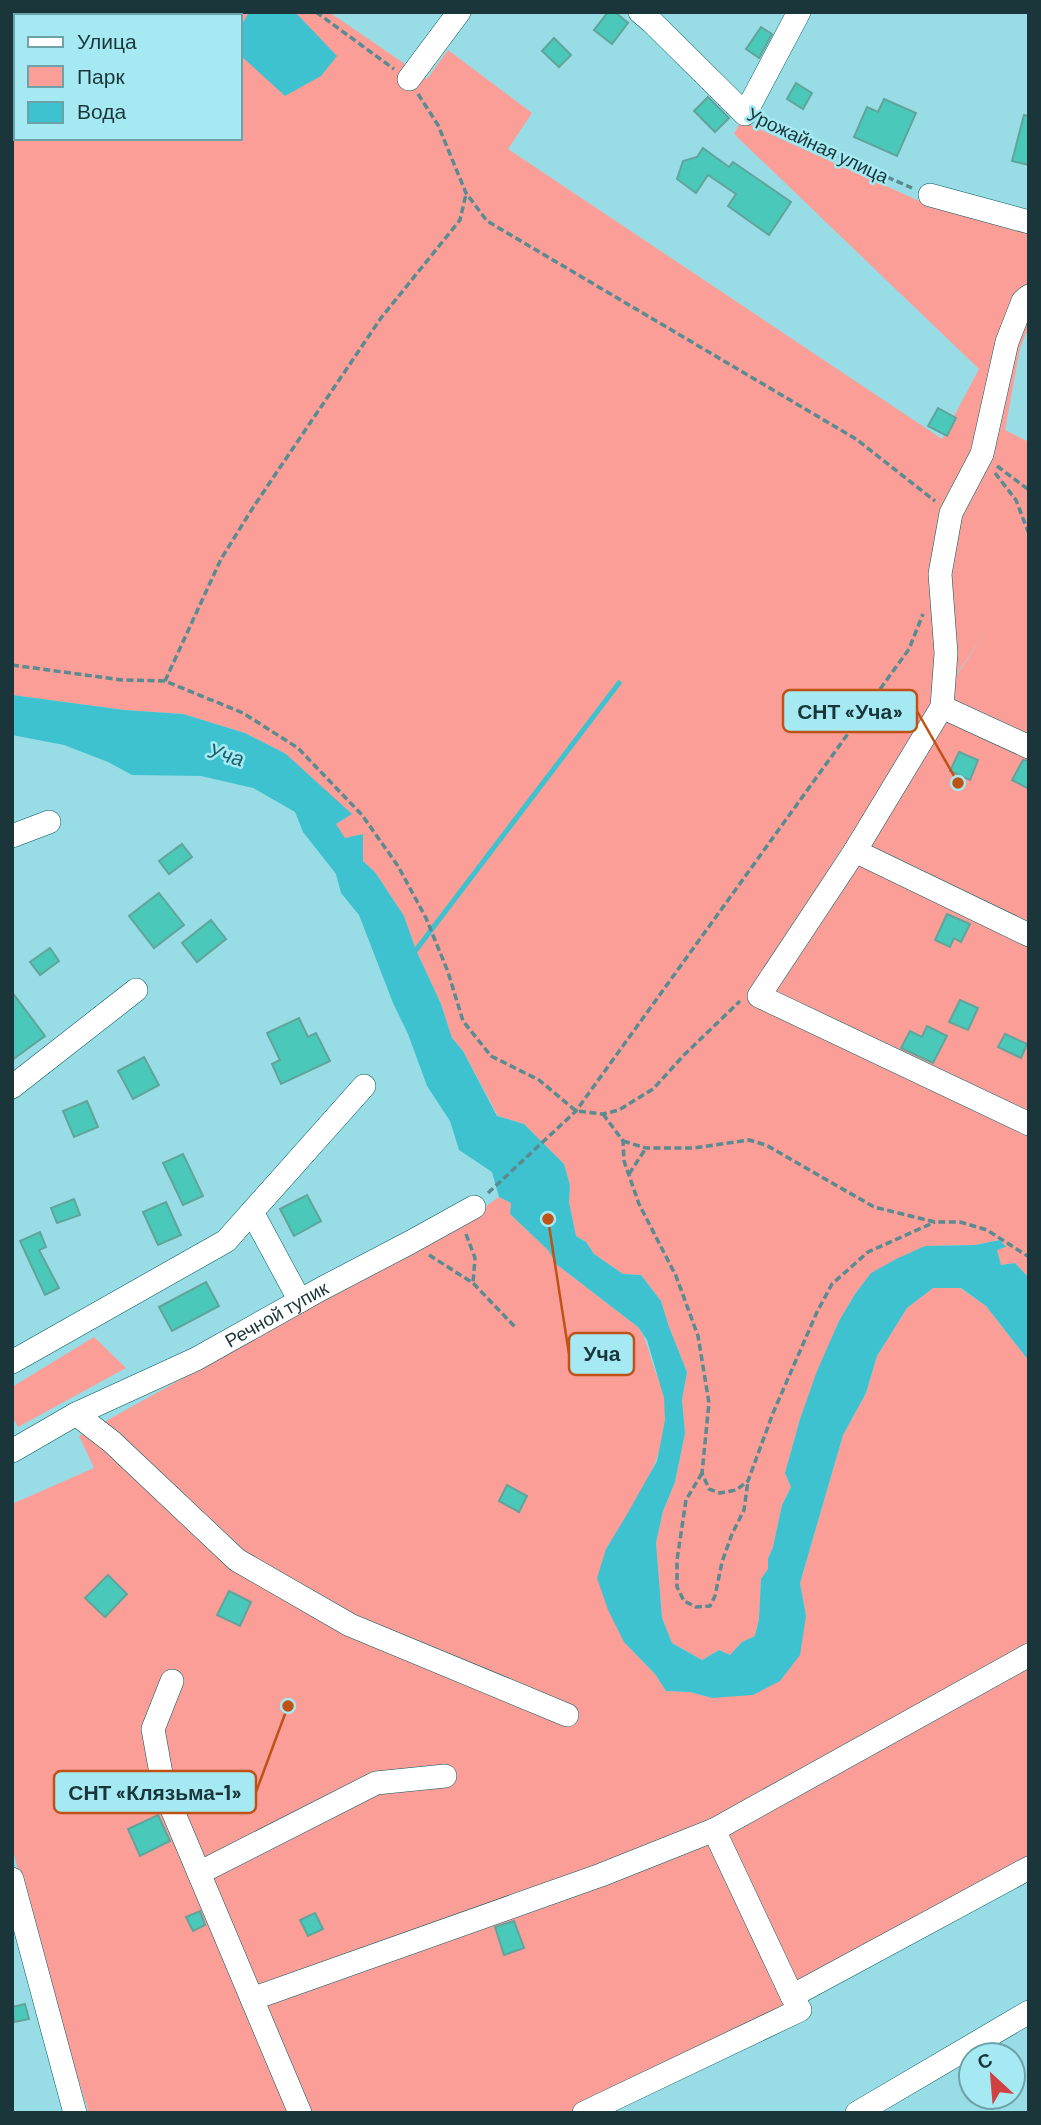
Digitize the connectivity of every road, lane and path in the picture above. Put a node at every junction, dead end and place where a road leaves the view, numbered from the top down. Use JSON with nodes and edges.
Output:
{"nodes":[{"id":1,"x":316,"y":12,"type":"edge"},
{"id":2,"x":459,"y":12,"type":"edge"},
{"id":3,"x":640,"y":12,"type":"edge"},
{"id":4,"x":799,"y":12,"type":"edge"},
{"id":5,"x":409,"y":79,"type":"junction"},
{"id":6,"x":745,"y":114,"type":"junction"},
{"id":7,"x":466,"y":193,"type":"junction"},
{"id":8,"x":930,"y":195,"type":"joint"},
{"id":9,"x":1029,"y":222,"type":"edge"},
{"id":10,"x":1029,"y":296,"type":"edge"},
{"id":11,"x":982,"y":454,"type":"junction"},
{"id":12,"x":1029,"y":490,"type":"edge"},
{"id":13,"x":951,"y":513,"type":"junction"},
{"id":14,"x":1029,"y":534,"type":"edge"},
{"id":15,"x":924,"y":611,"type":"dead end"},
{"id":16,"x":12,"y":665,"type":"edge"},
{"id":17,"x":165,"y":681,"type":"junction"},
{"id":18,"x":942,"y":708,"type":"junction"},
{"id":19,"x":1029,"y":747,"type":"edge"},
{"id":20,"x":49,"y":822,"type":"dead end"},
{"id":21,"x":12,"y":836,"type":"edge"},
{"id":22,"x":855,"y":851,"type":"junction"},
{"id":23,"x":1029,"y":935,"type":"edge"},
{"id":24,"x":136,"y":990,"type":"dead end"},
{"id":25,"x":759,"y":996,"type":"junction"},
{"id":26,"x":365,"y":1086,"type":"dead end"},
{"id":27,"x":12,"y":1087,"type":"edge"},
{"id":28,"x":576,"y":1111,"type":"junction"},
{"id":29,"x":603,"y":1114,"type":"junction"},
{"id":30,"x":1029,"y":1124,"type":"edge"},
{"id":31,"x":622,"y":1141,"type":"junction"},
{"id":32,"x":646,"y":1147,"type":"junction"},
{"id":33,"x":629,"y":1174,"type":"junction"},
{"id":34,"x":466,"y":1211,"type":"junction"},
{"id":35,"x":252,"y":1212,"type":"junction"},
{"id":36,"x":935,"y":1222,"type":"junction"},
{"id":37,"x":409,"y":1243,"type":"junction"},
{"id":38,"x":1029,"y":1257,"type":"edge"},
{"id":39,"x":473,"y":1283,"type":"junction"},
{"id":40,"x":300,"y":1301,"type":"junction"},
{"id":41,"x":516,"y":1328,"type":"dead end"},
{"id":42,"x":12,"y":1362,"type":"edge"},
{"id":43,"x":76,"y":1414,"type":"junction"},
{"id":44,"x":13,"y":1450,"type":"edge"},
{"id":45,"x":702,"y":1472,"type":"junction"},
{"id":46,"x":748,"y":1481,"type":"junction"},
{"id":47,"x":1029,"y":1655,"type":"edge"},
{"id":48,"x":172,"y":1681,"type":"dead end"},
{"id":49,"x":567,"y":1715,"type":"dead end"},
{"id":50,"x":444,"y":1776,"type":"dead end"},
{"id":51,"x":714,"y":1830,"type":"junction"},
{"id":52,"x":1029,"y":1868,"type":"edge"},
{"id":53,"x":199,"y":1873,"type":"junction"},
{"id":54,"x":12,"y":1879,"type":"edge"},
{"id":55,"x":792,"y":1996,"type":"junction"},
{"id":56,"x":252,"y":1999,"type":"junction"},
{"id":57,"x":1029,"y":2012,"type":"edge"},
{"id":58,"x":75,"y":2113,"type":"edge"},
{"id":59,"x":300,"y":2113,"type":"edge"},
{"id":60,"x":584,"y":2113,"type":"edge"},
{"id":61,"x":857,"y":2113,"type":"edge"}],
"edges":[{"from":1,"to":5,"type":"path"},
{"from":2,"to":5,"type":"street"},
{"from":3,"to":6,"type":"street","name":"Урожайная улица"},
{"from":4,"to":6,"type":"street"},
{"from":5,"to":7,"type":"path"},
{"from":6,"to":8,"type":"path","name":"Урожайная улица"},
{"from":7,"to":13,"type":"path"},
{"from":7,"to":17,"type":"path"},
{"from":8,"to":9,"type":"street"},
{"from":10,"to":11,"type":"street"},
{"from":11,"to":12,"type":"path"},
{"from":11,"to":13,"type":"street"},
{"from":11,"to":14,"type":"path"},
{"from":13,"to":18,"type":"street"},
{"from":15,"to":28,"type":"path"},
{"from":16,"to":17,"type":"path"},
{"from":17,"to":28,"type":"path"},
{"from":18,"to":19,"type":"street"},
{"from":18,"to":22,"type":"street"},
{"from":20,"to":21,"type":"street"},
{"from":22,"to":23,"type":"street"},
{"from":22,"to":25,"type":"street"},
{"from":24,"to":27,"type":"street"},
{"from":25,"to":29,"type":"path"},
{"from":25,"to":30,"type":"street"},
{"from":26,"to":35,"type":"street"},
{"from":28,"to":29,"type":"path"},
{"from":28,"to":34,"type":"path"},
{"from":29,"to":31,"type":"path"},
{"from":31,"to":32,"type":"path"},
{"from":31,"to":33,"type":"path"},
{"from":32,"to":33,"type":"path"},
{"from":32,"to":36,"type":"path"},
{"from":33,"to":45,"type":"path"},
{"from":34,"to":37,"type":"street","name":"Речной тупик"},
{"from":34,"to":39,"type":"path"},
{"from":35,"to":40,"type":"street"},
{"from":35,"to":42,"type":"street"},
{"from":36,"to":38,"type":"path"},
{"from":36,"to":46,"type":"path"},
{"from":37,"to":39,"type":"path"},
{"from":37,"to":40,"type":"street","name":"Речной тупик"},
{"from":39,"to":41,"type":"path"},
{"from":40,"to":43,"type":"street","name":"Речной тупик"},
{"from":43,"to":44,"type":"street","name":"Речной тупик"},
{"from":43,"to":49,"type":"street"},
{"from":45,"to":46,"type":"path"},
{"from":45,"to":46,"type":"path"},
{"from":47,"to":51,"type":"street"},
{"from":48,"to":53,"type":"street"},
{"from":50,"to":53,"type":"street"},
{"from":51,"to":55,"type":"street"},
{"from":51,"to":56,"type":"street"},
{"from":52,"to":55,"type":"street"},
{"from":53,"to":56,"type":"street"},
{"from":54,"to":58,"type":"street"},
{"from":55,"to":60,"type":"street"},
{"from":56,"to":59,"type":"street"},
{"from":57,"to":61,"type":"street"}]}
